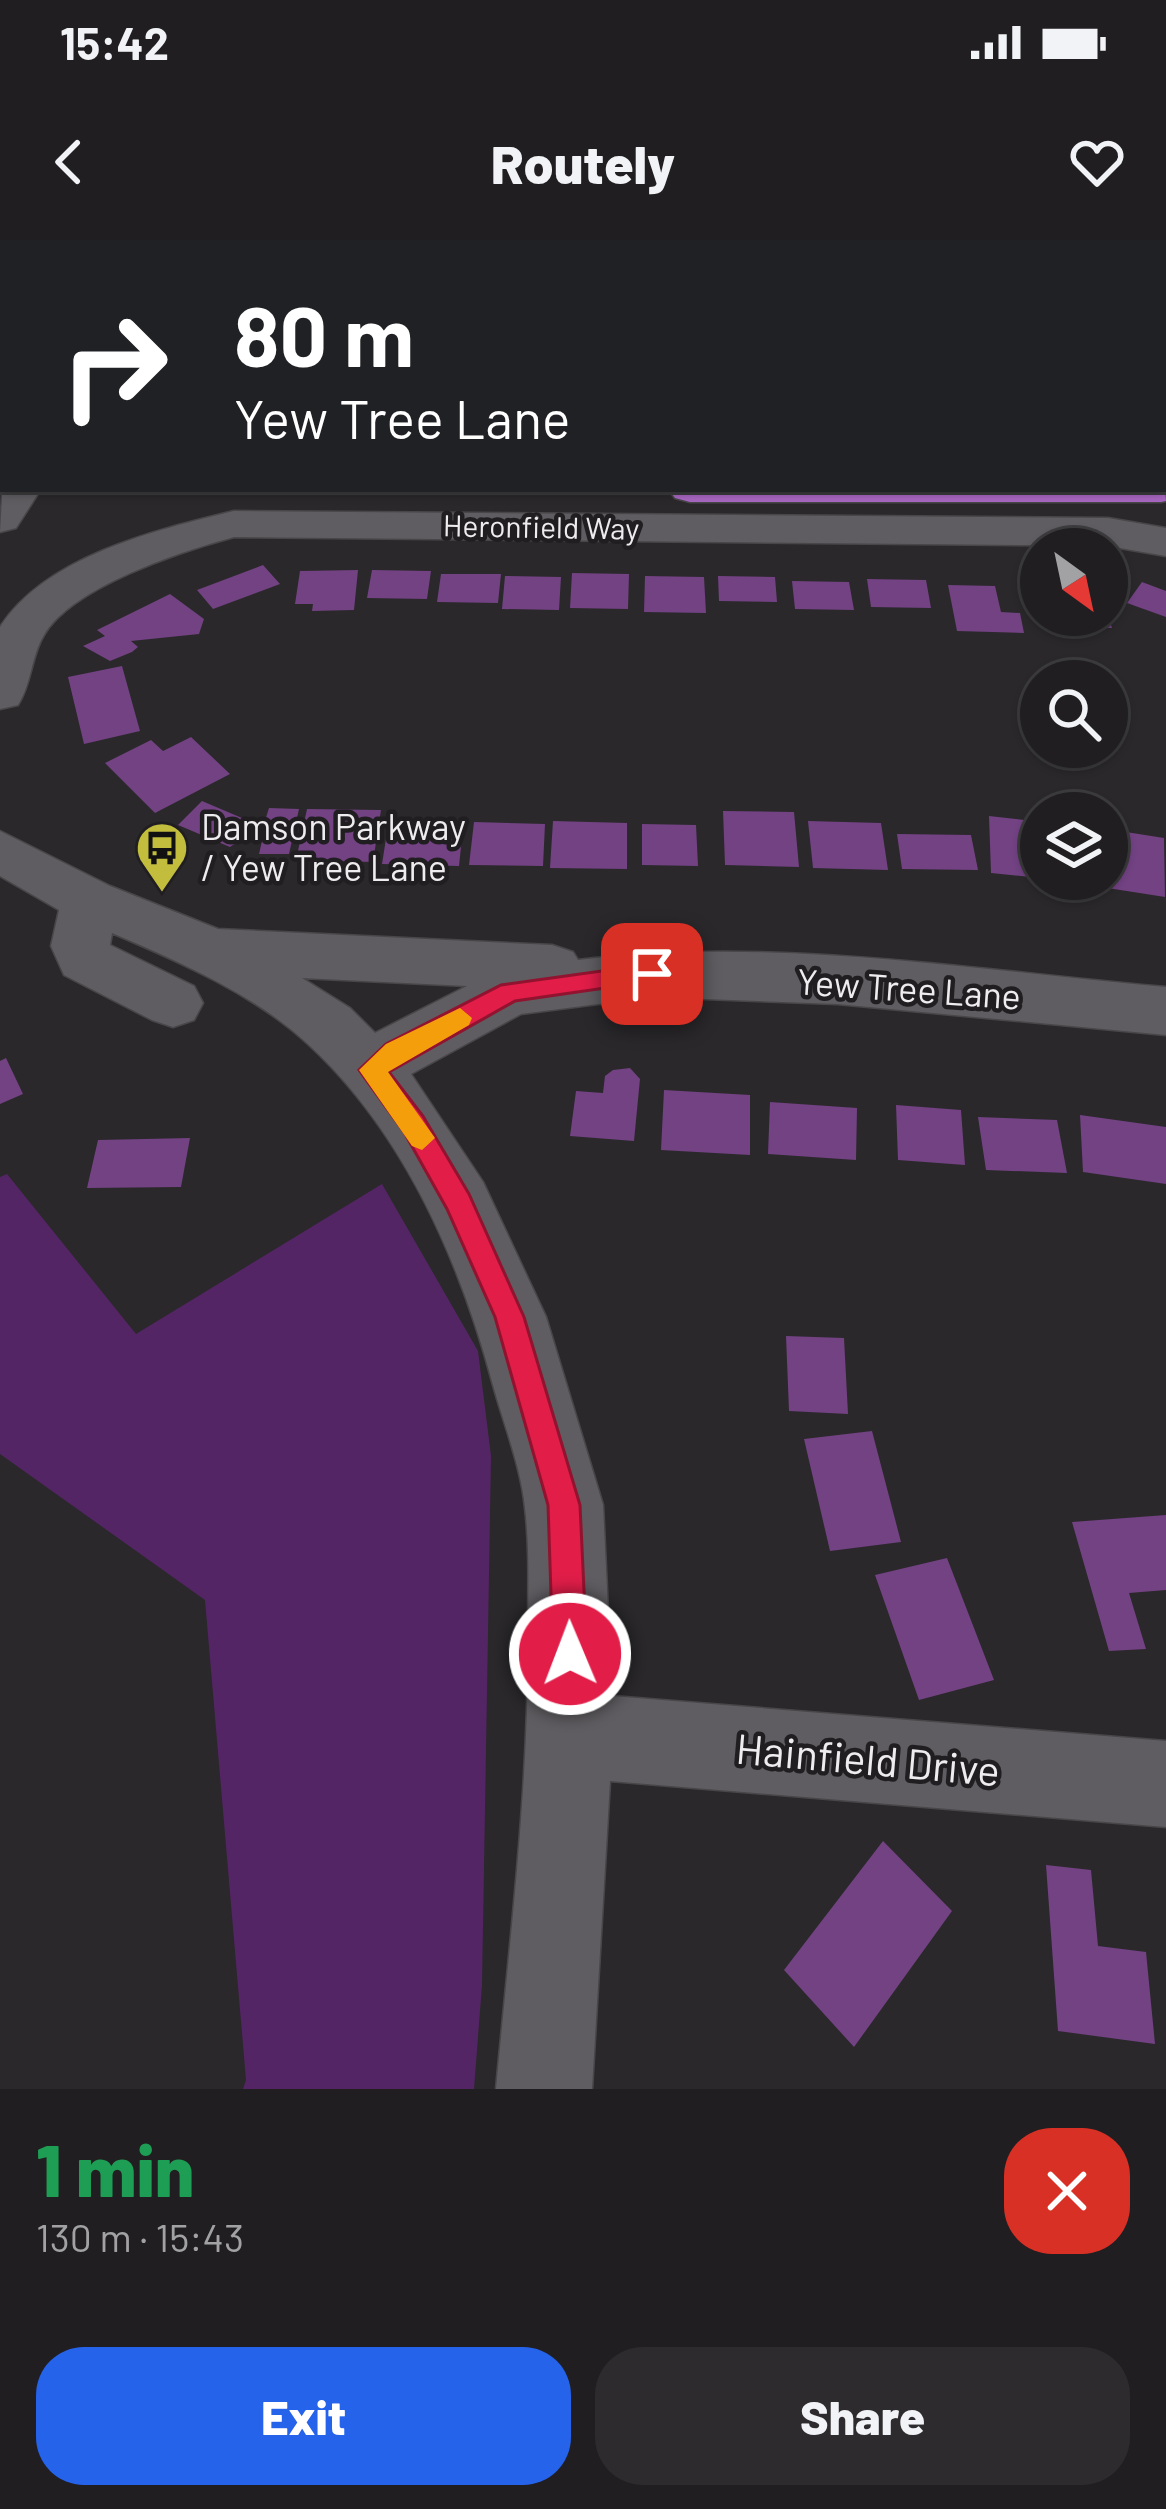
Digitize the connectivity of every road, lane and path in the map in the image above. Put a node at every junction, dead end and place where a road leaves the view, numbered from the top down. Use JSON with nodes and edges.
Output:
{"nodes":[{"id":1,"x":17,"y":492,"type":"edge"},
{"id":2,"x":0,"y":519,"type":"edge"},
{"id":3,"x":1161,"y":540,"type":"edge"},
{"id":4,"x":0,"y":693,"type":"edge"},
{"id":5,"x":0,"y":851,"type":"edge"},
{"id":6,"x":90,"y":901,"type":"junction"},
{"id":7,"x":214,"y":951,"type":"junction"},
{"id":8,"x":652,"y":974,"type":"junction"},
{"id":9,"x":173,"y":1003,"type":"dead end"},
{"id":10,"x":1166,"y":1011,"type":"edge"},
{"id":11,"x":372,"y":1070,"type":"junction"},
{"id":12,"x":571,"y":1732,"type":"junction"},
{"id":13,"x":1166,"y":1784,"type":"edge"},
{"id":14,"x":544,"y":2089,"type":"edge"}],
"edges":[{"from":1,"to":2,"type":"street"},
{"from":3,"to":4,"type":"street","name":"Heronfield Way"},
{"from":5,"to":6,"type":"street","name":"Yew Tree Lane"},
{"from":6,"to":7,"type":"street","name":"Yew Tree Lane"},
{"from":6,"to":9,"type":"street"},
{"from":7,"to":8,"type":"street","name":"Yew Tree Lane"},
{"from":7,"to":11,"type":"street","name":"Yew Tree Lane"},
{"from":8,"to":10,"type":"street","name":"Yew Tree Lane"},
{"from":8,"to":11,"type":"street","name":"Yew Tree Lane"},
{"from":11,"to":12,"type":"street"},
{"from":12,"to":13,"type":"street","name":"Hainfield Drive"},
{"from":12,"to":14,"type":"street"}]}
